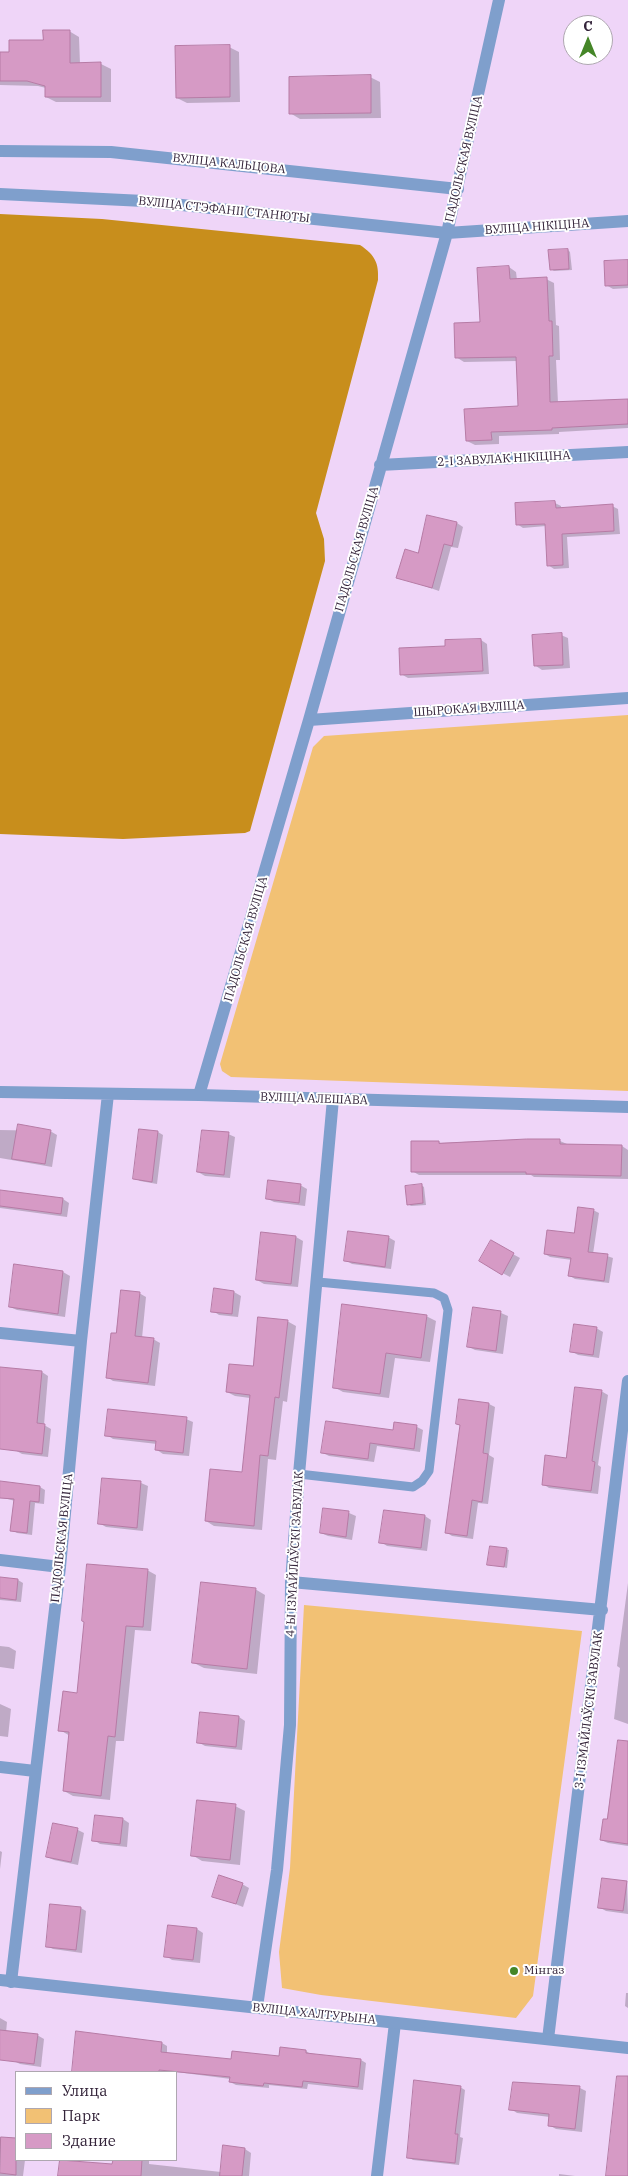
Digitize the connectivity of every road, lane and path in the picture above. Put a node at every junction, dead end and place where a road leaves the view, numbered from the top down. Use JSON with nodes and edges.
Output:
{"nodes":[{"id":1,"x":498,"y":0,"type":"edge"},
{"id":2,"x":0,"y":151,"type":"edge"},
{"id":3,"x":458,"y":188,"type":"junction"},
{"id":4,"x":0,"y":194,"type":"edge"},
{"id":5,"x":628,"y":222,"type":"edge"},
{"id":6,"x":447,"y":233,"type":"junction"},
{"id":7,"x":628,"y":452,"type":"edge"},
{"id":8,"x":380,"y":466,"type":"junction"},
{"id":9,"x":628,"y":698,"type":"edge"},
{"id":10,"x":309,"y":720,"type":"junction"},
{"id":11,"x":0,"y":1092,"type":"edge"},
{"id":12,"x":108,"y":1094,"type":"junction"},
{"id":13,"x":199,"y":1095,"type":"junction"},
{"id":14,"x":333,"y":1099,"type":"junction"},
{"id":15,"x":628,"y":1107,"type":"edge"},
{"id":16,"x":318,"y":1282,"type":"junction"},
{"id":17,"x":0,"y":1332,"type":"edge"},
{"id":18,"x":81,"y":1341,"type":"junction"},
{"id":19,"x":628,"y":1381,"type":"edge"},
{"id":20,"x":299,"y":1474,"type":"junction"},
{"id":21,"x":0,"y":1560,"type":"edge"},
{"id":22,"x":60,"y":1567,"type":"junction"},
{"id":23,"x":292,"y":1582,"type":"junction"},
{"id":24,"x":602,"y":1610,"type":"junction"},
{"id":25,"x":0,"y":1767,"type":"edge"},
{"id":26,"x":35,"y":1771,"type":"junction"},
{"id":27,"x":6,"y":1981,"type":"edge"},
{"id":28,"x":256,"y":2007,"type":"junction"},
{"id":29,"x":395,"y":2023,"type":"junction"},
{"id":30,"x":548,"y":2039,"type":"junction"},
{"id":31,"x":628,"y":2048,"type":"edge"},
{"id":32,"x":376,"y":2176,"type":"edge"}],
"edges":[{"from":1,"to":3,"type":"street","name":"ПАДОЛЬСКАЯ ВУЛІЦА"},
{"from":2,"to":3,"type":"street","name":"ВУЛІЦА КАЛЬЦОВА"},
{"from":3,"to":6,"type":"street","name":"ПАДОЛЬСКАЯ ВУЛІЦА"},
{"from":4,"to":6,"type":"street","name":"ВУЛІЦА СТЭФАНІІ СТАНЮТЫ"},
{"from":5,"to":6,"type":"street","name":"ВУЛІЦА НІКІЦІНА"},
{"from":6,"to":8,"type":"street","name":"ПАДОЛЬСКАЯ ВУЛІЦА"},
{"from":7,"to":8,"type":"street","name":"2-І ЗАВУЛАК НІКІЦІНА"},
{"from":8,"to":10,"type":"street","name":"ПАДОЛЬСКАЯ ВУЛІЦА"},
{"from":9,"to":10,"type":"street","name":"ШЫРОКАЯ ВУЛІЦА"},
{"from":10,"to":13,"type":"street","name":"ПАДОЛЬСКАЯ ВУЛІЦА"},
{"from":11,"to":12,"type":"street","name":"ВУЛІЦА АЛЕШАВА"},
{"from":12,"to":13,"type":"street","name":"ВУЛІЦА АЛЕШАВА"},
{"from":12,"to":18,"type":"street","name":"ПАДОЛЬСКАЯ ВУЛІЦА"},
{"from":13,"to":14,"type":"street","name":"ВУЛІЦА АЛЕШАВА"},
{"from":14,"to":15,"type":"street","name":"ВУЛІЦА АЛЕШАВА"},
{"from":14,"to":16,"type":"street","name":"4-Ы ІЗМАЙЛАЎСКІ ЗАВУЛАК"},
{"from":16,"to":20,"type":"street","name":"4-Ы ІЗМАЙЛАЎСКІ ЗАВУЛАК"},
{"from":16,"to":20,"type":"lane"},
{"from":17,"to":18,"type":"street"},
{"from":18,"to":22,"type":"street","name":"ПАДОЛЬСКАЯ ВУЛІЦА"},
{"from":19,"to":24,"type":"street","name":"3-І ІЗМАЙЛАЎСКІ ЗАВУЛАК"},
{"from":20,"to":23,"type":"street","name":"4-Ы ІЗМАЙЛАЎСКІ ЗАВУЛАК"},
{"from":21,"to":22,"type":"street"},
{"from":22,"to":26,"type":"street","name":"ПАДОЛЬСКАЯ ВУЛІЦА"},
{"from":23,"to":24,"type":"street"},
{"from":23,"to":28,"type":"street","name":"4-Ы ІЗМАЙЛАЎСКІ ЗАВУЛАК"},
{"from":24,"to":30,"type":"street","name":"3-І ІЗМАЙЛАЎСКІ ЗАВУЛАК"},
{"from":25,"to":26,"type":"street"},
{"from":26,"to":27,"type":"street","name":"ПАДОЛЬСКАЯ ВУЛІЦА"},
{"from":27,"to":28,"type":"street","name":"ВУЛІЦА ХАЛТУРЫНА"},
{"from":28,"to":29,"type":"street","name":"ВУЛІЦА ХАЛТУРЫНА"},
{"from":29,"to":30,"type":"street","name":"ВУЛІЦА ХАЛТУРЫНА"},
{"from":29,"to":32,"type":"street"},
{"from":30,"to":31,"type":"street","name":"ВУЛІЦА ХАЛТУРЫНА"}]}
